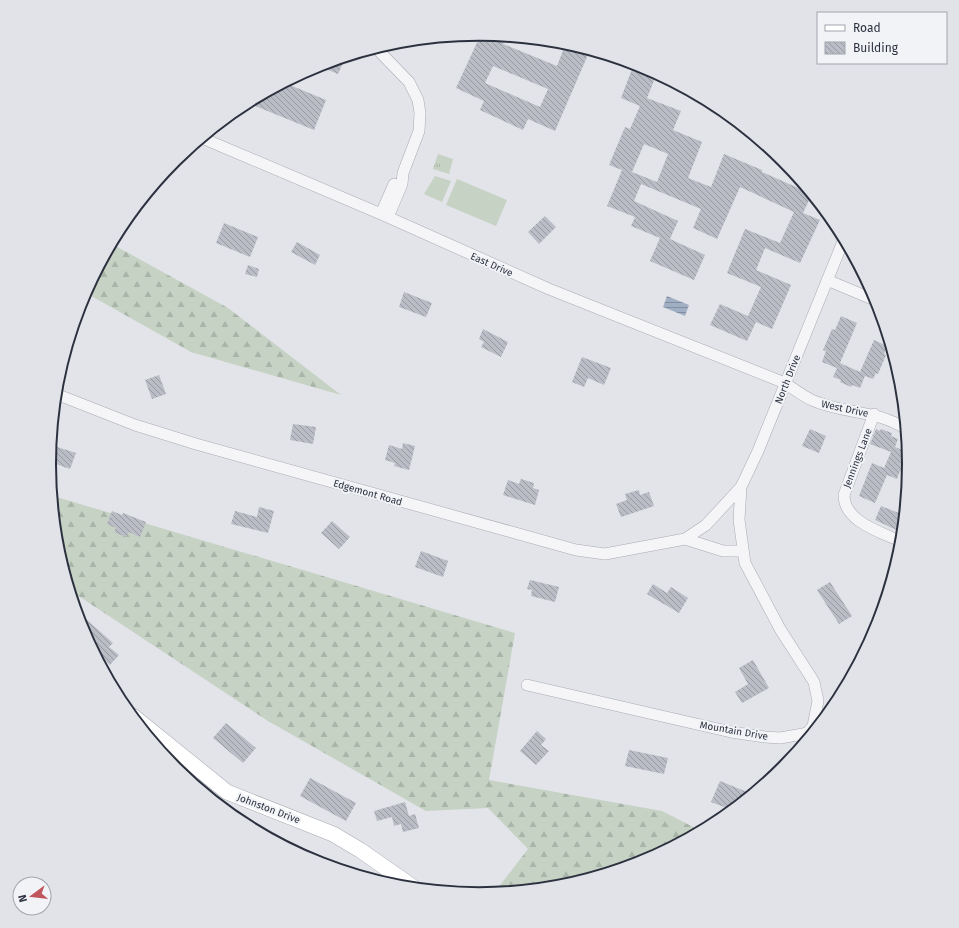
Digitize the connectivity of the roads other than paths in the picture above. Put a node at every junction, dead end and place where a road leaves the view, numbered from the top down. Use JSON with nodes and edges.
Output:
{"nodes":[{"id":1,"x":381,"y":53,"type":"edge"},
{"id":2,"x":208,"y":140,"type":"edge"},
{"id":3,"x":384,"y":216,"type":"junction"},
{"id":4,"x":841,"y":245,"type":"edge"},
{"id":5,"x":827,"y":280,"type":"junction"},
{"id":6,"x":868,"y":297,"type":"edge"},
{"id":7,"x":785,"y":383,"type":"junction"},
{"id":8,"x":62,"y":397,"type":"edge"},
{"id":9,"x":874,"y":414,"type":"junction"},
{"id":10,"x":901,"y":426,"type":"edge"},
{"id":11,"x":741,"y":487,"type":"junction"},
{"id":12,"x":739,"y":520,"type":"joint"},
{"id":13,"x":685,"y":539,"type":"junction"},
{"id":14,"x":895,"y":539,"type":"edge"},
{"id":15,"x":742,"y":551,"type":"junction"},
{"id":16,"x":527,"y":685,"type":"dead end"},
{"id":17,"x":813,"y":724,"type":"edge"},
{"id":18,"x":151,"y":730,"type":"edge"},
{"id":19,"x":807,"y":732,"type":"edge"},
{"id":20,"x":403,"y":880,"type":"edge"}],
"edges":[{"from":1,"to":3,"type":"street"},
{"from":2,"to":3,"type":"street","name":"East Drive"},
{"from":3,"to":7,"type":"street","name":"East Drive"},
{"from":4,"to":5,"type":"street","name":"North Drive"},
{"from":5,"to":6,"type":"street"},
{"from":5,"to":7,"type":"street","name":"North Drive"},
{"from":7,"to":9,"type":"street","name":"West Drive"},
{"from":7,"to":11,"type":"street","name":"North Drive"},
{"from":8,"to":13,"type":"street","name":"Edgemont Road"},
{"from":9,"to":10,"type":"street","name":"West Drive"},
{"from":9,"to":14,"type":"street","name":"Jennings Lane"},
{"from":11,"to":12,"type":"street","name":"North Drive"},
{"from":11,"to":13,"type":"street","name":"Edgemont Road"},
{"from":12,"to":15,"type":"street","name":"Mountain Drive"},
{"from":13,"to":15,"type":"street","name":"Edgemont Road"},
{"from":15,"to":17,"type":"street","name":"Mountain Drive"},
{"from":16,"to":19,"type":"street","name":"Mountain Drive"},
{"from":18,"to":20,"type":"street","name":"Johnston Drive"}]}
